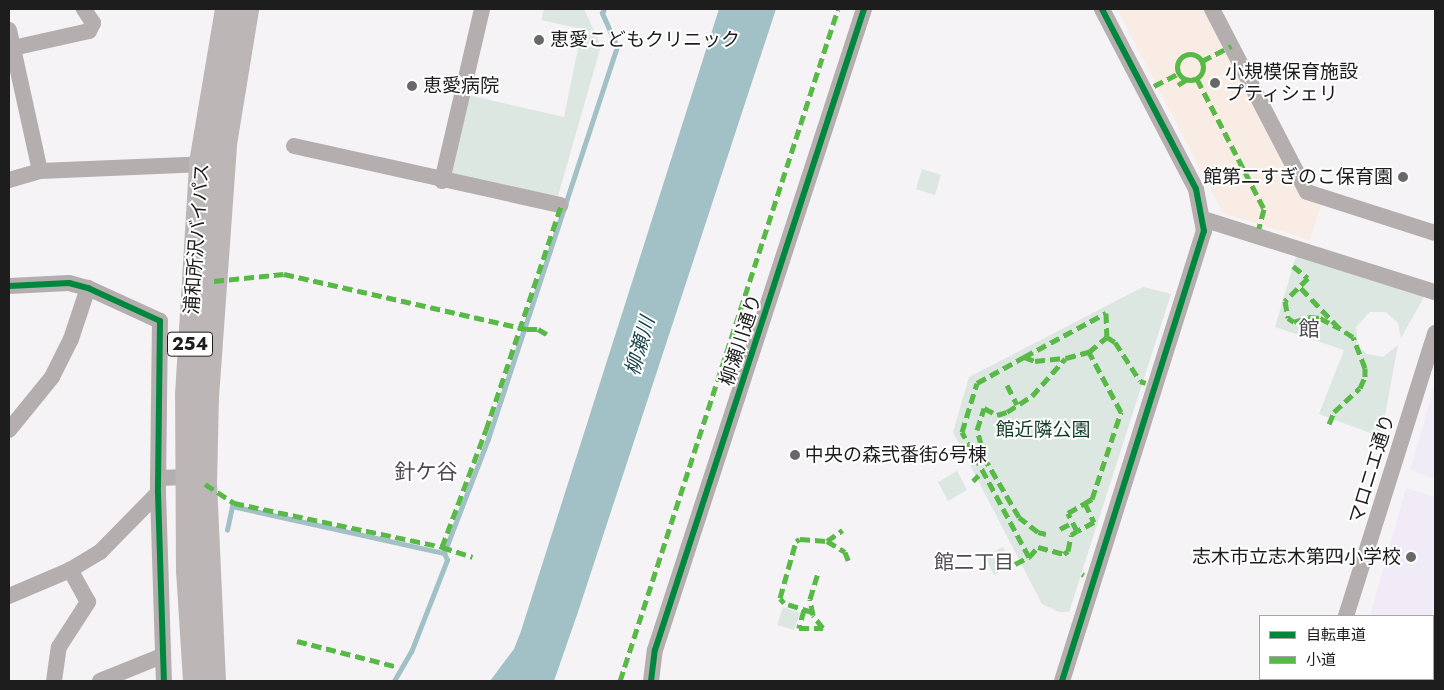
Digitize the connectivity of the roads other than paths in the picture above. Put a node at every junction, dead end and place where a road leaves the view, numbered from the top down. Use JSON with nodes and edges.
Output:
{"nodes":[{"id":1,"x":84,"y":9,"type":"edge"},
{"id":2,"x":228,"y":9,"type":"edge"},
{"id":3,"x":247,"y":9,"type":"edge"},
{"id":4,"x":482,"y":9,"type":"edge"},
{"id":5,"x":864,"y":9,"type":"edge"},
{"id":6,"x":1102,"y":9,"type":"edge"},
{"id":7,"x":1212,"y":9,"type":"edge"},
{"id":8,"x":9,"y":30,"type":"edge"},
{"id":9,"x":12,"y":54,"type":"edge"},
{"id":10,"x":294,"y":146,"type":"dead end"},
{"id":11,"x":212,"y":165,"type":"junction"},
{"id":12,"x":40,"y":171,"type":"junction"},
{"id":13,"x":9,"y":180,"type":"edge"},
{"id":14,"x":442,"y":181,"type":"junction"},
{"id":15,"x":561,"y":205,"type":"dead end"},
{"id":16,"x":1203,"y":219,"type":"junction"},
{"id":17,"x":1435,"y":233,"type":"edge"},
{"id":18,"x":9,"y":286,"type":"edge"},
{"id":19,"x":88,"y":288,"type":"junction"},
{"id":20,"x":1435,"y":292,"type":"edge"},
{"id":21,"x":1435,"y":333,"type":"edge"},
{"id":22,"x":9,"y":430,"type":"edge"},
{"id":23,"x":196,"y":480,"type":"junction"},
{"id":24,"x":158,"y":486,"type":"junction"},
{"id":25,"x":70,"y":570,"type":"junction"},
{"id":26,"x":9,"y":596,"type":"edge"},
{"id":27,"x":1346,"y":615,"type":"edge"},
{"id":28,"x":162,"y":656,"type":"junction"},
{"id":29,"x":54,"y":681,"type":"edge"},
{"id":30,"x":100,"y":681,"type":"edge"},
{"id":31,"x":164,"y":681,"type":"edge"},
{"id":32,"x":196,"y":681,"type":"edge"},
{"id":33,"x":214,"y":681,"type":"edge"},
{"id":34,"x":651,"y":681,"type":"edge"},
{"id":35,"x":1062,"y":681,"type":"edge"}],
"edges":[{"from":1,"to":9,"type":"street"},
{"from":2,"to":11,"type":"highway","name":"浦和所沢バイパス","number":"254"},
{"from":3,"to":11,"type":"highway","name":"浦和所沢バイパス","number":"254"},
{"from":4,"to":14,"type":"street"},
{"from":5,"to":34,"type":"street","name":"柳瀬川通り"},
{"from":6,"to":16,"type":"street"},
{"from":7,"to":17,"type":"street"},
{"from":8,"to":9,"type":"street"},
{"from":9,"to":12,"type":"street"},
{"from":10,"to":14,"type":"street"},
{"from":11,"to":12,"type":"street"},
{"from":11,"to":23,"type":"highway","name":"浦和所沢バイパス","number":"254"},
{"from":12,"to":13,"type":"street"},
{"from":14,"to":15,"type":"street"},
{"from":16,"to":20,"type":"street"},
{"from":16,"to":35,"type":"street"},
{"from":18,"to":19,"type":"street"},
{"from":19,"to":22,"type":"street"},
{"from":19,"to":24,"type":"street"},
{"from":21,"to":27,"type":"street","name":"マロニエ通り"},
{"from":23,"to":24,"type":"street"},
{"from":23,"to":32,"type":"highway","name":"浦和所沢バイパス","number":"254"},
{"from":23,"to":33,"type":"highway","name":"浦和所沢バイパス","number":"254"},
{"from":24,"to":25,"type":"street"},
{"from":24,"to":28,"type":"street"},
{"from":25,"to":26,"type":"street"},
{"from":25,"to":29,"type":"street"},
{"from":28,"to":30,"type":"street"},
{"from":28,"to":31,"type":"street"}]}
